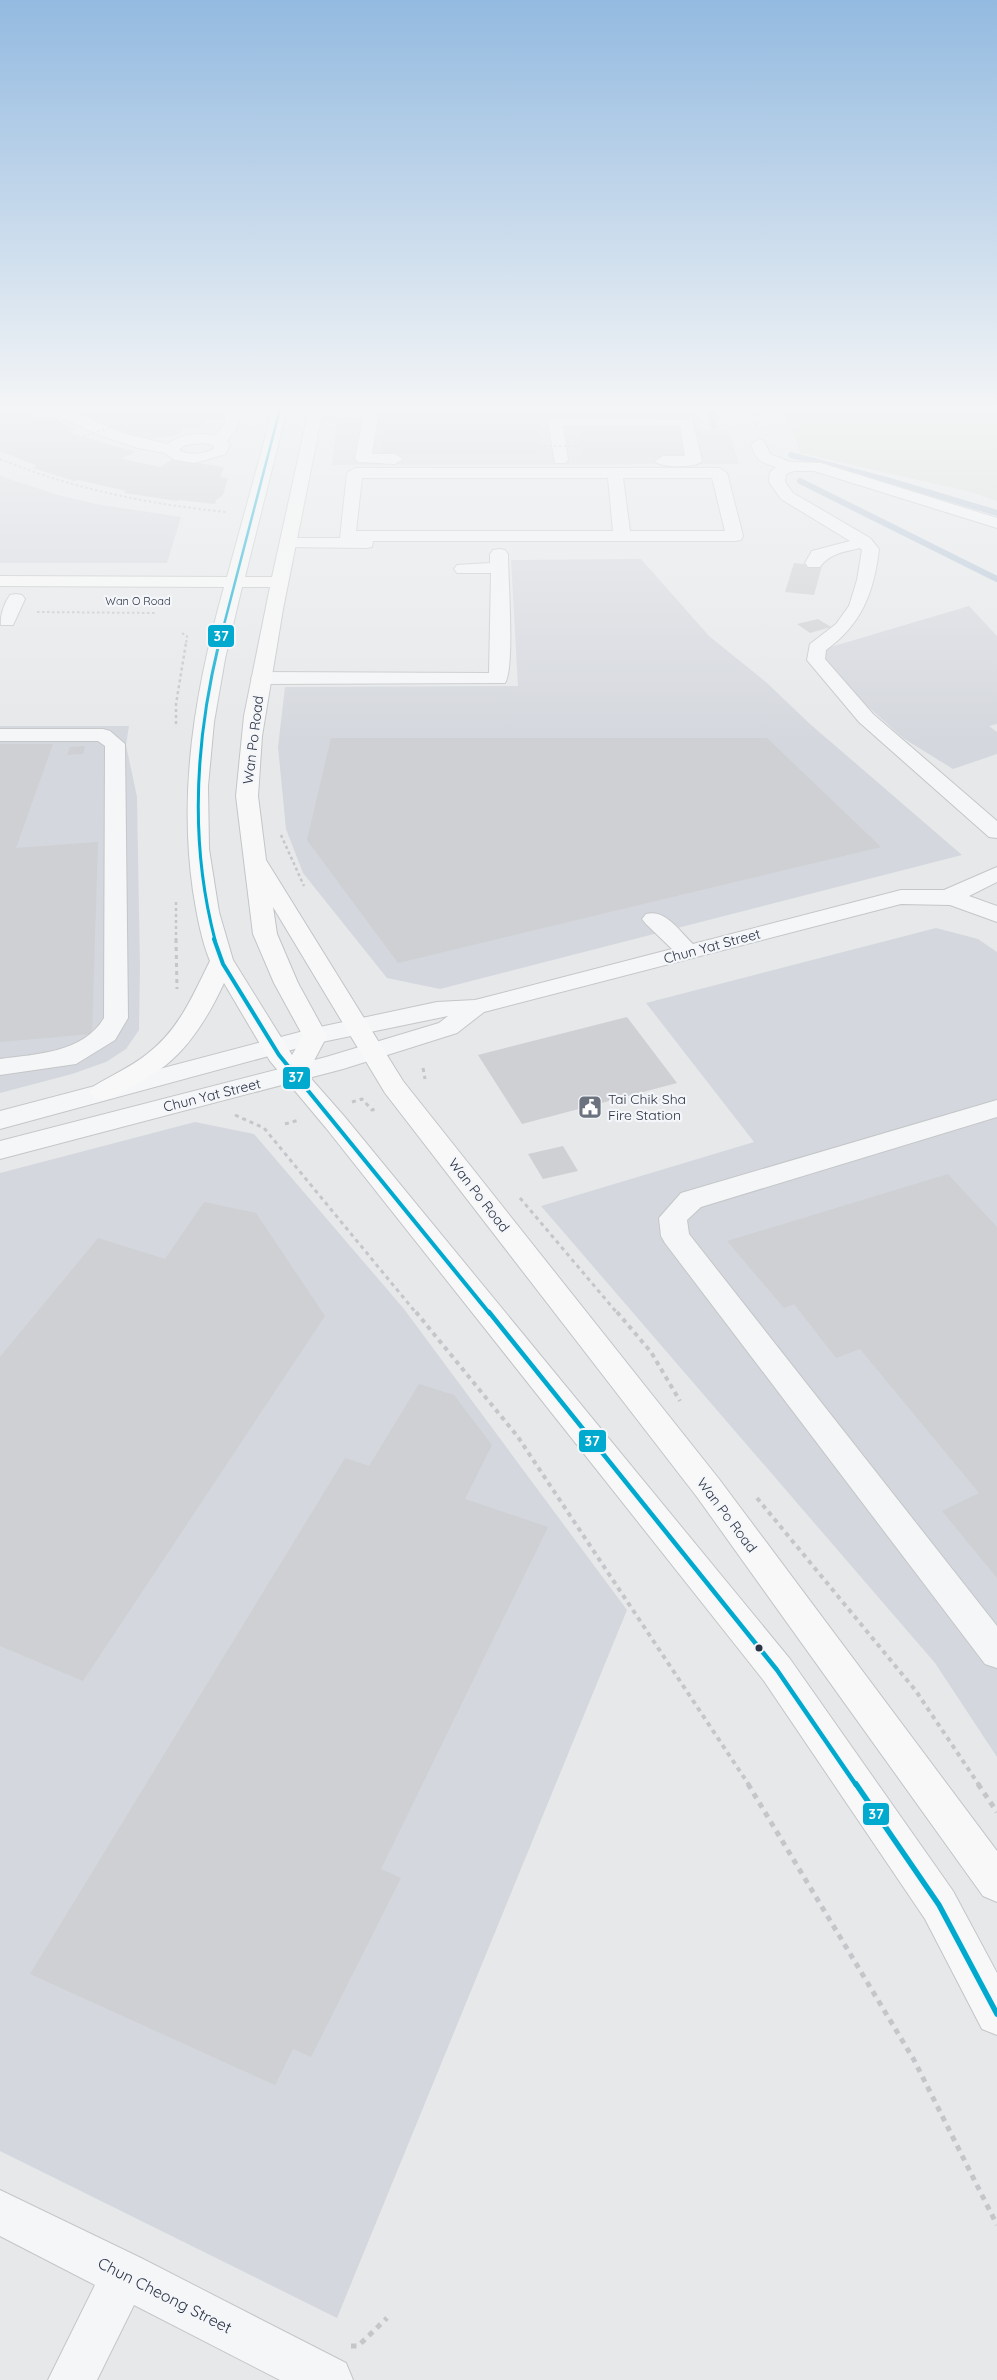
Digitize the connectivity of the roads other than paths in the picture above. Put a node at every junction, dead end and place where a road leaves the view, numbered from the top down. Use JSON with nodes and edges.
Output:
{"nodes":[{"id":1,"x":261,"y":520,"type":"edge"},
{"id":2,"x":293,"y":520,"type":"edge"},
{"id":3,"x":349,"y":520,"type":"edge"},
{"id":4,"x":620,"y":520,"type":"edge"},
{"id":5,"x":732,"y":520,"type":"edge"},
{"id":6,"x":827,"y":520,"type":"edge"},
{"id":7,"x":388,"y":536,"type":"junction"},
{"id":8,"x":622,"y":536,"type":"junction"},
{"id":9,"x":864,"y":542,"type":"junction"},
{"id":10,"x":288,"y":543,"type":"junction"},
{"id":11,"x":814,"y":563,"type":"dead end"},
{"id":12,"x":463,"y":569,"type":"dead end"},
{"id":13,"x":0,"y":581,"type":"edge"},
{"id":14,"x":249,"y":595,"type":"junction"},
{"id":15,"x":35,"y":599,"type":"dead end"},
{"id":16,"x":8,"y":608,"type":"edge"},
{"id":17,"x":261,"y":678,"type":"junction"},
{"id":18,"x":0,"y":735,"type":"edge"},
{"id":19,"x":997,"y":832,"type":"edge"},
{"id":20,"x":256,"y":861,"type":"junction"},
{"id":21,"x":997,"y":874,"type":"edge"},
{"id":22,"x":950,"y":896,"type":"junction"},
{"id":23,"x":997,"y":915,"type":"edge"},
{"id":24,"x":654,"y":919,"type":"dead end"},
{"id":25,"x":688,"y":952,"type":"junction"},
{"id":26,"x":221,"y":962,"type":"junction"},
{"id":27,"x":315,"y":1036,"type":"junction"},
{"id":28,"x":362,"y":1040,"type":"junction"},
{"id":29,"x":273,"y":1047,"type":"junction"},
{"id":30,"x":0,"y":1067,"type":"edge"},
{"id":31,"x":294,"y":1074,"type":"junction"},
{"id":32,"x":103,"y":1092,"type":"junction"},
{"id":33,"x":997,"y":1108,"type":"edge"},
{"id":34,"x":0,"y":1120,"type":"edge"},
{"id":35,"x":0,"y":1150,"type":"edge"},
{"id":36,"x":997,"y":1653,"type":"edge"},
{"id":37,"x":997,"y":1883,"type":"edge"},
{"id":38,"x":997,"y":2014,"type":"edge"},
{"id":39,"x":0,"y":2212,"type":"edge"},
{"id":40,"x":125,"y":2274,"type":"junction"},
{"id":41,"x":72,"y":2380,"type":"edge"},
{"id":42,"x":328,"y":2380,"type":"edge"}],
"edges":[{"from":1,"to":14,"type":"main road","name":"Wan Po Road"},
{"from":2,"to":10,"type":"main road","name":"Wan Po Road"},
{"from":3,"to":7,"type":"street"},
{"from":4,"to":8,"type":"street"},
{"from":5,"to":8,"type":"street"},
{"from":6,"to":9,"type":"street"},
{"from":7,"to":8,"type":"street"},
{"from":7,"to":10,"type":"street"},
{"from":9,"to":11,"type":"street"},
{"from":9,"to":19,"type":"street"},
{"from":10,"to":14,"type":"main road","name":"Wan Po Road"},
{"from":12,"to":17,"type":"street"},
{"from":13,"to":14,"type":"main road","name":"Wan O Road"},
{"from":14,"to":17,"type":"main road","name":"Wan Po Road"},
{"from":14,"to":26,"type":"main road","name":"Wan Po Road"},
{"from":15,"to":16,"type":"main road"},
{"from":17,"to":20,"type":"main road","name":"Wan Po Road"},
{"from":18,"to":30,"type":"street"},
{"from":20,"to":27,"type":"main road"},
{"from":20,"to":28,"type":"main road","name":"Wan Po Road"},
{"from":21,"to":22,"type":"street"},
{"from":22,"to":23,"type":"street"},
{"from":22,"to":25,"type":"street","name":"Chun Yat Street"},
{"from":24,"to":25,"type":"street"},
{"from":25,"to":28,"type":"street","name":"Chun Yat Street"},
{"from":26,"to":29,"type":"main road","name":"Wan Po Road"},
{"from":26,"to":32,"type":"main road"},
{"from":27,"to":28,"type":"street","name":"Chun Yat Street"},
{"from":27,"to":29,"type":"street","name":"Chun Yat Street"},
{"from":27,"to":31,"type":"main road"},
{"from":28,"to":31,"type":"street","name":"Chun Yat Street"},
{"from":28,"to":37,"type":"main road","name":"Wan Po Road"},
{"from":29,"to":31,"type":"main road","name":"Wan Po Road"},
{"from":29,"to":32,"type":"street","name":"Chun Yat Street"},
{"from":31,"to":35,"type":"street","name":"Chun Yat Street"},
{"from":31,"to":38,"type":"main road","name":"Wan Po Road"},
{"from":32,"to":34,"type":"street","name":"Chun Yat Street"},
{"from":33,"to":36,"type":"street"},
{"from":39,"to":40,"type":"street","name":"Chun Cheong Street"},
{"from":40,"to":41,"type":"street"},
{"from":40,"to":42,"type":"street","name":"Chun Cheong Street"}]}
